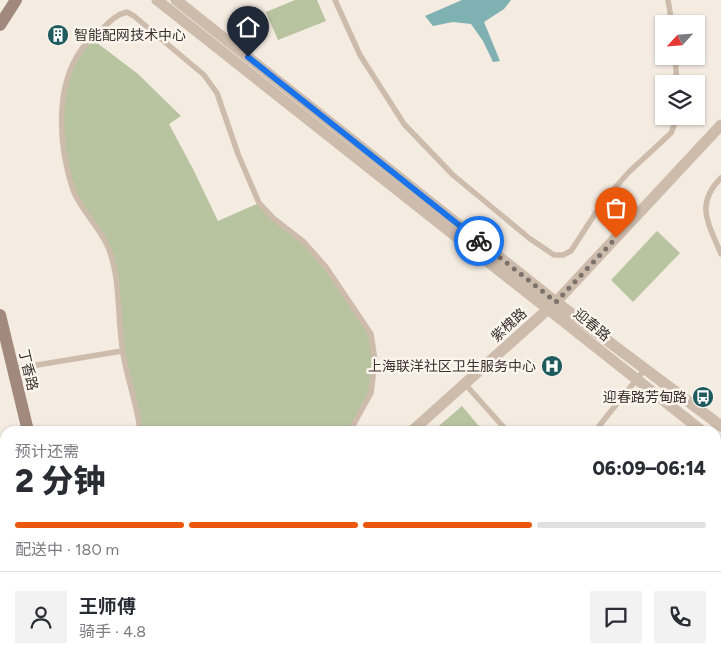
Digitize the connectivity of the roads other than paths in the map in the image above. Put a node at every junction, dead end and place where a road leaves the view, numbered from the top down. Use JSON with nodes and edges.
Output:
{"nodes":[{"id":1,"x":16,"y":0,"type":"edge"},
{"id":2,"x":157,"y":0,"type":"edge"},
{"id":3,"x":176,"y":0,"type":"edge"},
{"id":4,"x":336,"y":0,"type":"edge"},
{"id":5,"x":668,"y":0,"type":"edge"},
{"id":6,"x":670,"y":15,"type":"edge"},
{"id":7,"x":0,"y":25,"type":"edge"},
{"id":8,"x":674,"y":125,"type":"edge"},
{"id":9,"x":721,"y":125,"type":"edge"},
{"id":10,"x":721,"y":178,"type":"edge"},
{"id":11,"x":614,"y":189,"type":"junction"},
{"id":12,"x":640,"y":212,"type":"junction"},
{"id":13,"x":721,"y":254,"type":"edge"},
{"id":14,"x":552,"y":306,"type":"junction"},
{"id":15,"x":0,"y":315,"type":"edge"},
{"id":16,"x":122,"y":351,"type":"junction"},
{"id":17,"x":646,"y":368,"type":"junction"},
{"id":18,"x":13,"y":369,"type":"junction"},
{"id":19,"x":636,"y":380,"type":"junction"},
{"id":20,"x":465,"y":384,"type":"junction"},
{"id":21,"x":27,"y":426,"type":"edge"},
{"id":22,"x":140,"y":426,"type":"edge"},
{"id":23,"x":354,"y":426,"type":"edge"},
{"id":24,"x":418,"y":426,"type":"edge"},
{"id":25,"x":503,"y":426,"type":"edge"},
{"id":26,"x":599,"y":426,"type":"edge"},
{"id":27,"x":696,"y":426,"type":"edge"},
{"id":28,"x":721,"y":426,"type":"edge"}],
"edges":[{"from":1,"to":7,"type":"street"},
{"from":2,"to":14,"type":"street","name":"迎春路"},
{"from":3,"to":14,"type":"street","name":"迎春路"},
{"from":4,"to":11,"type":"lane"},
{"from":5,"to":6,"type":"lane"},
{"from":8,"to":11,"type":"lane"},
{"from":9,"to":12,"type":"street","name":"紫槐路"},
{"from":10,"to":13,"type":"lane"},
{"from":11,"to":12,"type":"lane"},
{"from":12,"to":14,"type":"street","name":"紫槐路"},
{"from":14,"to":17,"type":"street","name":"迎春路"},
{"from":14,"to":19,"type":"street","name":"迎春路"},
{"from":14,"to":20,"type":"street","name":"紫槐路"},
{"from":15,"to":18,"type":"street","name":"丁香路"},
{"from":16,"to":18,"type":"lane"},
{"from":16,"to":22,"type":"lane"},
{"from":16,"to":23,"type":"lane"},
{"from":17,"to":19,"type":"lane"},
{"from":17,"to":28,"type":"street","name":"迎春路"},
{"from":18,"to":21,"type":"street","name":"丁香路"},
{"from":19,"to":26,"type":"lane"},
{"from":19,"to":27,"type":"street","name":"迎春路"},
{"from":20,"to":24,"type":"street","name":"紫槐路"},
{"from":20,"to":25,"type":"lane"}]}
